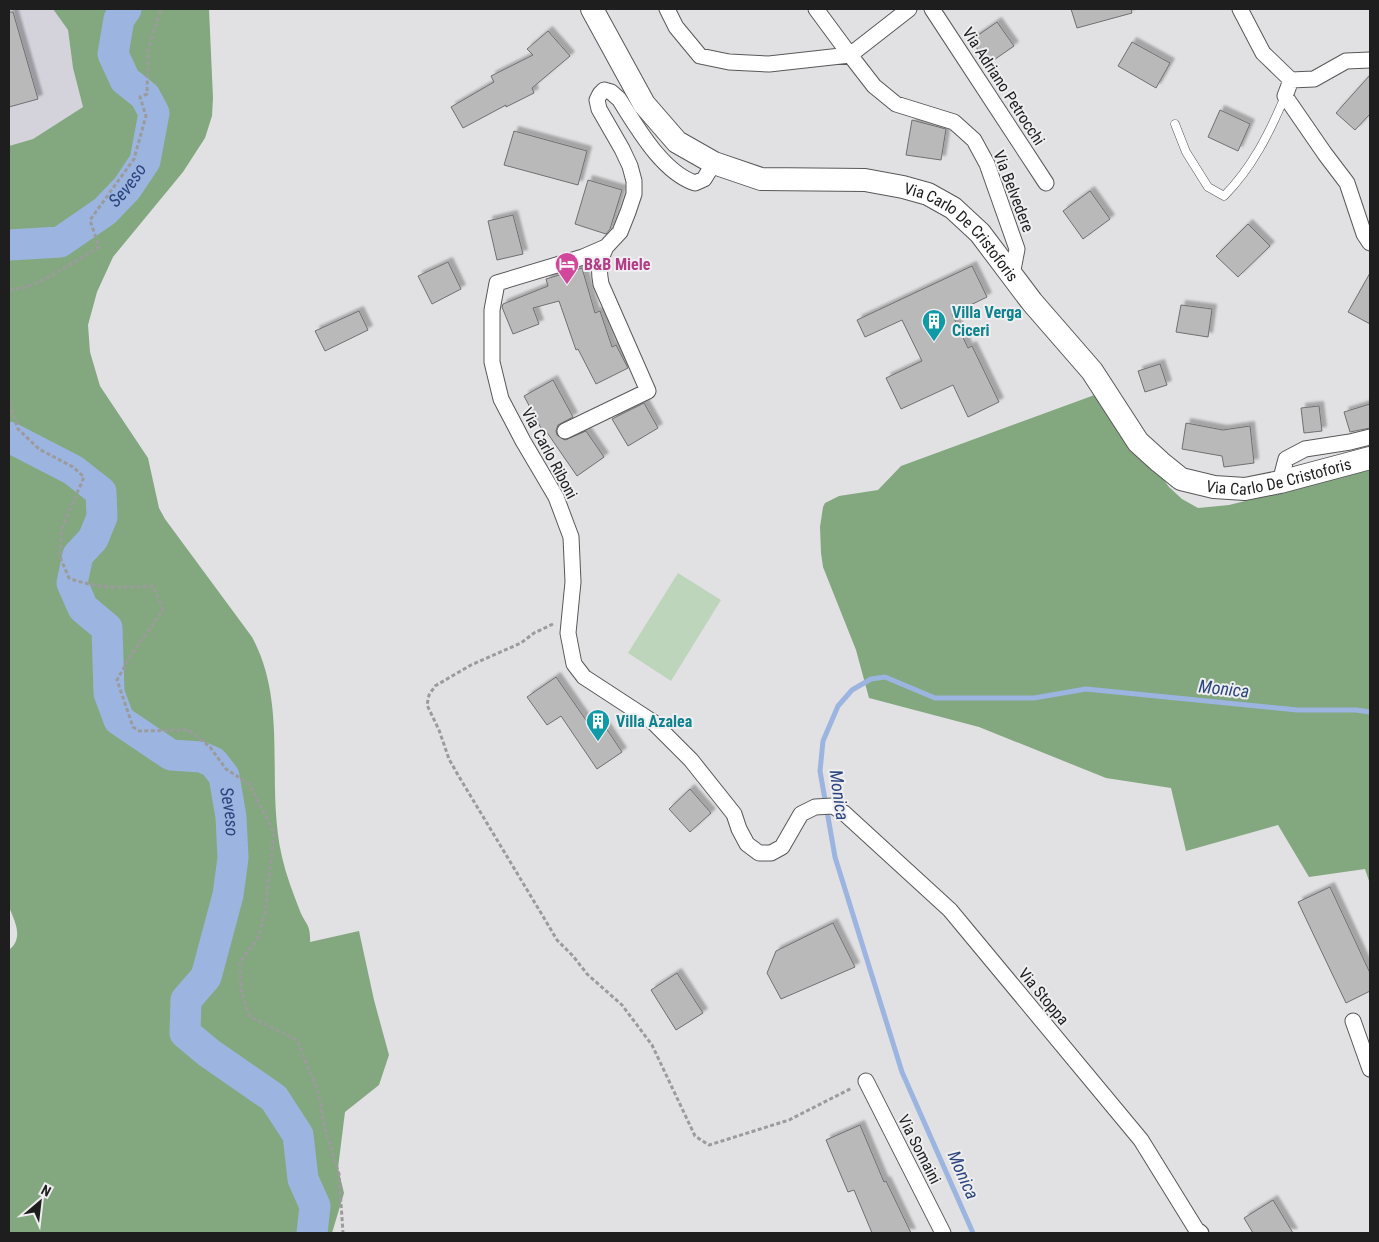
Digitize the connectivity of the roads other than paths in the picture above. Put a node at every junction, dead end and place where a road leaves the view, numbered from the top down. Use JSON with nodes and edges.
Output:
{"nodes":[{"id":1,"x":592,"y":9,"type":"edge"},
{"id":2,"x":667,"y":9,"type":"edge"},
{"id":3,"x":816,"y":9,"type":"edge"},
{"id":4,"x":909,"y":9,"type":"edge"},
{"id":5,"x":932,"y":9,"type":"edge"},
{"id":6,"x":1240,"y":9,"type":"edge"},
{"id":7,"x":850,"y":55,"type":"junction"},
{"id":8,"x":1370,"y":60,"type":"edge"},
{"id":9,"x":1291,"y":80,"type":"junction"},
{"id":10,"x":1285,"y":96,"type":"junction"},
{"id":11,"x":1175,"y":124,"type":"dead end"},
{"id":12,"x":714,"y":163,"type":"junction"},
{"id":13,"x":1046,"y":183,"type":"dead end"},
{"id":14,"x":1370,"y":243,"type":"edge"},
{"id":15,"x":606,"y":247,"type":"junction"},
{"id":16,"x":1012,"y":275,"type":"junction"},
{"id":17,"x":565,"y":431,"type":"dead end"},
{"id":18,"x":1370,"y":437,"type":"edge"},
{"id":19,"x":1370,"y":458,"type":"edge"},
{"id":20,"x":1280,"y":482,"type":"junction"},
{"id":21,"x":833,"y":806,"type":"joint"},
{"id":22,"x":1353,"y":1021,"type":"dead end"},
{"id":23,"x":1370,"y":1069,"type":"edge"},
{"id":24,"x":866,"y":1081,"type":"road end"},
{"id":25,"x":943,"y":1233,"type":"edge"},
{"id":26,"x":1201,"y":1233,"type":"edge"}],
"edges":[{"from":1,"to":12,"type":"main road","name":"Via Carlo De Cristoforis"},
{"from":2,"to":7,"type":"street"},
{"from":3,"to":7,"type":"street","name":"Via Belvedere"},
{"from":4,"to":7,"type":"street"},
{"from":5,"to":13,"type":"street","name":"Via Adriano Petrocchi"},
{"from":6,"to":9,"type":"street"},
{"from":7,"to":16,"type":"street","name":"Via Belvedere"},
{"from":8,"to":9,"type":"street"},
{"from":9,"to":10,"type":"street"},
{"from":10,"to":11,"type":"lane"},
{"from":10,"to":14,"type":"street"},
{"from":12,"to":15,"type":"street"},
{"from":12,"to":16,"type":"main road","name":"Via Carlo De Cristoforis"},
{"from":15,"to":17,"type":"street"},
{"from":15,"to":21,"type":"street","name":"Via Carlo Riboni"},
{"from":16,"to":20,"type":"main road","name":"Via Carlo De Cristoforis"},
{"from":18,"to":20,"type":"street"},
{"from":19,"to":20,"type":"main road","name":"Via Carlo De Cristoforis"},
{"from":21,"to":26,"type":"street","name":"Via Stoppa"},
{"from":22,"to":23,"type":"street"},
{"from":24,"to":25,"type":"street","name":"Via Somaini"}]}
